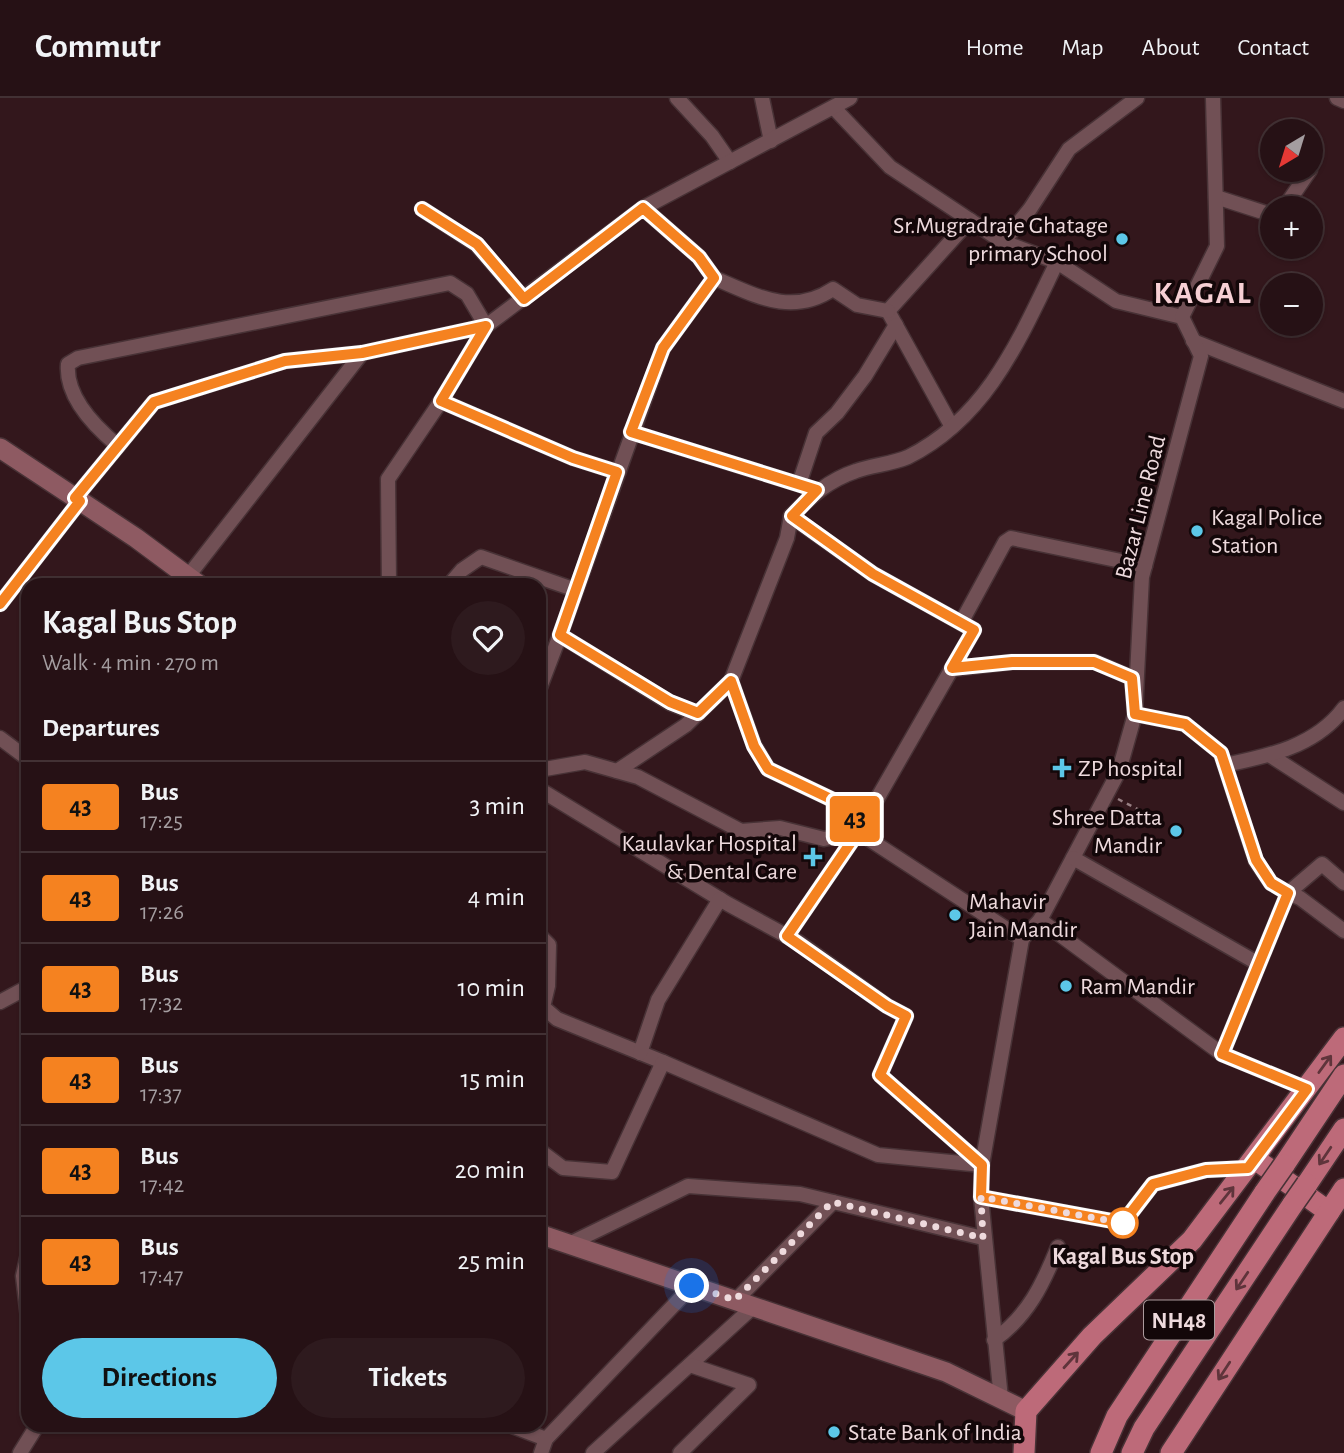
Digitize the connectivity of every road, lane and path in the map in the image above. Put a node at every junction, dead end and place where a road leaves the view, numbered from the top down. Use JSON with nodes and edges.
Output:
{"nodes":[{"id":1,"x":677,"y":98,"type":"edge"},
{"id":2,"x":762,"y":98,"type":"edge"},
{"id":3,"x":850,"y":98,"type":"edge"},
{"id":4,"x":1137,"y":98,"type":"edge"},
{"id":5,"x":1213,"y":98,"type":"edge"},
{"id":6,"x":1337,"y":98,"type":"edge"},
{"id":7,"x":1344,"y":101,"type":"edge"},
{"id":8,"x":834,"y":108,"type":"junction"},
{"id":9,"x":771,"y":141,"type":"junction"},
{"id":10,"x":730,"y":162,"type":"junction"},
{"id":11,"x":1216,"y":197,"type":"junction"},
{"id":12,"x":643,"y":208,"type":"junction"},
{"id":13,"x":422,"y":209,"type":"dead end"},
{"id":14,"x":1260,"y":211,"type":"edge"},
{"id":15,"x":970,"y":220,"type":"junction"},
{"id":16,"x":1003,"y":242,"type":"junction"},
{"id":17,"x":1057,"y":262,"type":"junction"},
{"id":18,"x":714,"y":278,"type":"junction"},
{"id":19,"x":524,"y":299,"type":"junction"},
{"id":20,"x":888,"y":311,"type":"junction"},
{"id":21,"x":1182,"y":317,"type":"junction"},
{"id":22,"x":896,"y":325,"type":"junction"},
{"id":23,"x":486,"y":326,"type":"junction"},
{"id":24,"x":1193,"y":341,"type":"junction"},
{"id":25,"x":362,"y":353,"type":"junction"},
{"id":26,"x":441,"y":401,"type":"junction"},
{"id":27,"x":1344,"y":401,"type":"edge"},
{"id":28,"x":952,"y":427,"type":"junction"},
{"id":29,"x":631,"y":432,"type":"junction"},
{"id":30,"x":118,"y":446,"type":"junction"},
{"id":31,"x":0,"y":448,"type":"edge"},
{"id":32,"x":617,"y":472,"type":"junction"},
{"id":33,"x":799,"y":484,"type":"junction"},
{"id":34,"x":817,"y":490,"type":"junction"},
{"id":35,"x":78,"y":499,"type":"junction"},
{"id":36,"x":792,"y":516,"type":"junction"},
{"id":37,"x":1145,"y":566,"type":"junction"},
{"id":38,"x":186,"y":578,"type":"edge"},
{"id":39,"x":192,"y":578,"type":"edge"},
{"id":40,"x":388,"y":578,"type":"edge"},
{"id":41,"x":455,"y":578,"type":"edge"},
{"id":42,"x":541,"y":578,"type":"edge"},
{"id":43,"x":546,"y":580,"type":"edge"},
{"id":44,"x":576,"y":590,"type":"junction"},
{"id":45,"x":0,"y":604,"type":"edge"},
{"id":46,"x":961,"y":623,"type":"junction"},
{"id":47,"x":560,"y":635,"type":"junction"},
{"id":48,"x":952,"y":668,"type":"junction"},
{"id":49,"x":546,"y":672,"type":"edge"},
{"id":50,"x":731,"y":681,"type":"junction"},
{"id":51,"x":1344,"y":708,"type":"edge"},
{"id":52,"x":698,"y":713,"type":"junction"},
{"id":53,"x":1135,"y":714,"type":"junction"},
{"id":54,"x":0,"y":738,"type":"edge"},
{"id":55,"x":21,"y":754,"type":"edge"},
{"id":56,"x":1271,"y":756,"type":"junction"},
{"id":57,"x":1226,"y":765,"type":"junction"},
{"id":58,"x":546,"y":769,"type":"edge"},
{"id":59,"x":617,"y":771,"type":"junction"},
{"id":60,"x":546,"y":793,"type":"edge"},
{"id":61,"x":1107,"y":793,"type":"junction"},
{"id":62,"x":1344,"y":803,"type":"edge"},
{"id":63,"x":1149,"y":815,"type":"dead end"},
{"id":64,"x":858,"y":832,"type":"junction"},
{"id":65,"x":1073,"y":858,"type":"junction"},
{"id":66,"x":1344,"y":883,"type":"edge"},
{"id":67,"x":1288,"y":893,"type":"junction"},
{"id":68,"x":720,"y":900,"type":"junction"},
{"id":69,"x":1040,"y":920,"type":"junction"},
{"id":70,"x":1344,"y":931,"type":"edge"},
{"id":71,"x":787,"y":936,"type":"junction"},
{"id":72,"x":1021,"y":939,"type":"junction"},
{"id":73,"x":546,"y":942,"type":"edge"},
{"id":74,"x":1259,"y":964,"type":"junction"},
{"id":75,"x":21,"y":991,"type":"edge"},
{"id":76,"x":546,"y":992,"type":"edge"},
{"id":77,"x":0,"y":1002,"type":"edge"},
{"id":78,"x":546,"y":1011,"type":"edge"},
{"id":79,"x":1344,"y":1038,"type":"edge"},
{"id":80,"x":640,"y":1053,"type":"junction"},
{"id":81,"x":1222,"y":1054,"type":"junction"},
{"id":82,"x":663,"y":1062,"type":"junction"},
{"id":83,"x":1344,"y":1075,"type":"edge"},
{"id":84,"x":1307,"y":1089,"type":"junction"},
{"id":85,"x":1344,"y":1129,"type":"edge"},
{"id":86,"x":546,"y":1155,"type":"edge"},
{"id":87,"x":1252,"y":1164,"type":"junction"},
{"id":88,"x":982,"y":1165,"type":"junction"},
{"id":89,"x":1344,"y":1189,"type":"edge"},
{"id":90,"x":981,"y":1197,"type":"junction"},
{"id":91,"x":832,"y":1202,"type":"junction"},
{"id":92,"x":1329,"y":1212,"type":"junction"},
{"id":93,"x":546,"y":1236,"type":"edge"},
{"id":94,"x":983,"y":1238,"type":"junction"},
{"id":95,"x":569,"y":1244,"type":"junction"},
{"id":96,"x":1058,"y":1247,"type":"dead end"},
{"id":97,"x":692,"y":1286,"type":"junction"},
{"id":98,"x":744,"y":1303,"type":"junction"},
{"id":99,"x":994,"y":1340,"type":"junction"},
{"id":100,"x":690,"y":1365,"type":"junction"},
{"id":101,"x":1001,"y":1399,"type":"junction"},
{"id":102,"x":1026,"y":1411,"type":"junction"},
{"id":103,"x":33,"y":1432,"type":"edge"},
{"id":104,"x":521,"y":1432,"type":"edge"},
{"id":105,"x":543,"y":1446,"type":"edge"},
{"id":106,"x":20,"y":1453,"type":"edge"},
{"id":107,"x":593,"y":1453,"type":"edge"},
{"id":108,"x":680,"y":1453,"type":"edge"},
{"id":109,"x":1024,"y":1453,"type":"edge"},
{"id":110,"x":1101,"y":1453,"type":"edge"},
{"id":111,"x":1132,"y":1453,"type":"edge"},
{"id":112,"x":1171,"y":1453,"type":"edge"}],
"edges":[{"from":1,"to":10,"type":"street"},
{"from":2,"to":9,"type":"street"},
{"from":3,"to":8,"type":"street"},
{"from":4,"to":16,"type":"street"},
{"from":5,"to":11,"type":"street"},
{"from":6,"to":7,"type":"street"},
{"from":8,"to":9,"type":"street"},
{"from":8,"to":15,"type":"street"},
{"from":9,"to":10,"type":"street"},
{"from":10,"to":12,"type":"street"},
{"from":11,"to":14,"type":"street"},
{"from":11,"to":21,"type":"street"},
{"from":12,"to":18,"type":"street"},
{"from":12,"to":19,"type":"street"},
{"from":13,"to":19,"type":"street"},
{"from":15,"to":16,"type":"street"},
{"from":15,"to":20,"type":"street"},
{"from":16,"to":17,"type":"street"},
{"from":17,"to":21,"type":"street"},
{"from":17,"to":28,"type":"street"},
{"from":18,"to":20,"type":"street"},
{"from":18,"to":29,"type":"street"},
{"from":19,"to":23,"type":"street"},
{"from":20,"to":22,"type":"street"},
{"from":21,"to":24,"type":"street"},
{"from":22,"to":28,"type":"street"},
{"from":22,"to":33,"type":"street"},
{"from":23,"to":25,"type":"street"},
{"from":23,"to":26,"type":"street"},
{"from":23,"to":30,"type":"street"},
{"from":24,"to":27,"type":"street"},
{"from":24,"to":37,"type":"street","name":"Bazar Line Road"},
{"from":25,"to":30,"type":"street"},
{"from":25,"to":39,"type":"street"},
{"from":26,"to":32,"type":"street"},
{"from":26,"to":40,"type":"street"},
{"from":28,"to":34,"type":"street"},
{"from":29,"to":32,"type":"street"},
{"from":29,"to":33,"type":"street"},
{"from":30,"to":35,"type":"street"},
{"from":31,"to":35,"type":"main road"},
{"from":32,"to":44,"type":"street"},
{"from":33,"to":34,"type":"street"},
{"from":34,"to":36,"type":"street"},
{"from":35,"to":38,"type":"main road"},
{"from":35,"to":45,"type":"street"},
{"from":36,"to":46,"type":"street"},
{"from":36,"to":50,"type":"street"},
{"from":37,"to":46,"type":"street"},
{"from":37,"to":53,"type":"street","name":"Bazar Line Road"},
{"from":41,"to":42,"type":"street"},
{"from":43,"to":44,"type":"street"},
{"from":44,"to":47,"type":"street"},
{"from":46,"to":48,"type":"street"},
{"from":47,"to":49,"type":"street"},
{"from":47,"to":52,"type":"street"},
{"from":48,"to":53,"type":"street"},
{"from":48,"to":64,"type":"street"},
{"from":50,"to":52,"type":"street"},
{"from":50,"to":64,"type":"street"},
{"from":51,"to":56,"type":"street"},
{"from":52,"to":59,"type":"street"},
{"from":53,"to":57,"type":"street"},
{"from":53,"to":61,"type":"street"},
{"from":54,"to":55,"type":"street"},
{"from":56,"to":57,"type":"street"},
{"from":56,"to":62,"type":"street"},
{"from":57,"to":67,"type":"street"},
{"from":58,"to":59,"type":"street"},
{"from":59,"to":64,"type":"street"},
{"from":60,"to":68,"type":"street"},
{"from":61,"to":63,"type":"path"},
{"from":61,"to":65,"type":"street"},
{"from":64,"to":71,"type":"street"},
{"from":64,"to":72,"type":"street"},
{"from":65,"to":69,"type":"street"},
{"from":65,"to":74,"type":"street"},
{"from":66,"to":67,"type":"street"},
{"from":67,"to":70,"type":"street"},
{"from":67,"to":74,"type":"street"},
{"from":68,"to":71,"type":"street"},
{"from":68,"to":80,"type":"street"},
{"from":69,"to":72,"type":"street"},
{"from":69,"to":81,"type":"street"},
{"from":71,"to":88,"type":"street"},
{"from":72,"to":88,"type":"street"},
{"from":73,"to":76,"type":"street"},
{"from":74,"to":81,"type":"street"},
{"from":75,"to":77,"type":"street"},
{"from":78,"to":80,"type":"street"},
{"from":84,"to":79,"type":"highway","one_way":true},
{"from":80,"to":82,"type":"street"},
{"from":81,"to":84,"type":"street"},
{"from":82,"to":86,"type":"street"},
{"from":82,"to":88,"type":"street"},
{"from":83,"to":110,"type":"highway","number":"NH48","bridge":true},
{"from":84,"to":87,"type":"highway"},
{"from":85,"to":111,"type":"highway","number":"NH48","one_way":true,"bridge":true},
{"from":87,"to":90,"type":"street"},
{"from":87,"to":92,"type":"highway"},
{"from":102,"to":87,"type":"highway","one_way":true},
{"from":88,"to":90,"type":"street"},
{"from":89,"to":92,"type":"highway"},
{"from":90,"to":94,"type":"street"},
{"from":91,"to":94,"type":"street"},
{"from":91,"to":95,"type":"street"},
{"from":91,"to":98,"type":"street"},
{"from":92,"to":112,"type":"highway","one_way":true},
{"from":93,"to":95,"type":"main road"},
{"from":94,"to":99,"type":"street"},
{"from":95,"to":97,"type":"main road"},
{"from":96,"to":99,"type":"street"},
{"from":97,"to":98,"type":"main road"},
{"from":97,"to":105,"type":"street"},
{"from":98,"to":100,"type":"street"},
{"from":98,"to":101,"type":"main road"},
{"from":99,"to":101,"type":"street"},
{"from":100,"to":107,"type":"street"},
{"from":100,"to":108,"type":"street"},
{"from":101,"to":102,"type":"main road"},
{"from":102,"to":109,"type":"highway"},
{"from":103,"to":106,"type":"street"},
{"from":104,"to":105,"type":"street"}]}
